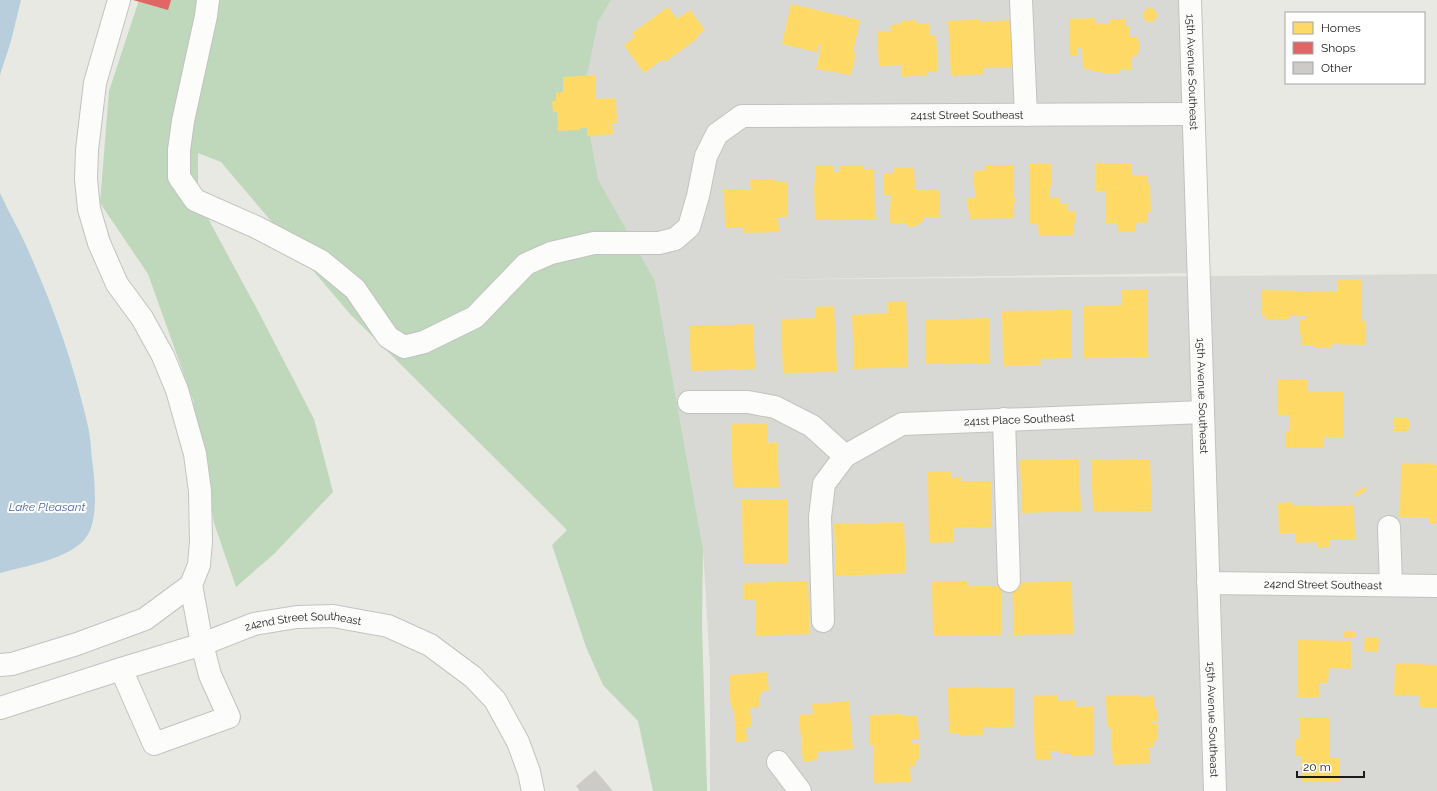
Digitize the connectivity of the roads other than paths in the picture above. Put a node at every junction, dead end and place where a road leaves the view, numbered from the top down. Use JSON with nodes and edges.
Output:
{"nodes":[{"id":1,"x":119,"y":0,"type":"edge"},
{"id":2,"x":208,"y":0,"type":"edge"},
{"id":3,"x":1021,"y":0,"type":"edge"},
{"id":4,"x":1190,"y":0,"type":"edge"},
{"id":5,"x":1193,"y":114,"type":"junction"},
{"id":6,"x":1026,"y":115,"type":"junction"},
{"id":7,"x":689,"y":402,"type":"dead end"},
{"id":8,"x":1203,"y":412,"type":"junction"},
{"id":9,"x":1004,"y":419,"type":"junction"},
{"id":10,"x":845,"y":456,"type":"junction"},
{"id":11,"x":1389,"y":527,"type":"dead end"},
{"id":12,"x":1009,"y":581,"type":"dead end"},
{"id":13,"x":1208,"y":583,"type":"junction"},
{"id":14,"x":191,"y":585,"type":"junction"},
{"id":15,"x":1391,"y":585,"type":"junction"},
{"id":16,"x":1437,"y":586,"type":"edge"},
{"id":17,"x":824,"y":620,"type":"dead end"},
{"id":18,"x":202,"y":644,"type":"junction"},
{"id":19,"x":0,"y":665,"type":"edge"},
{"id":20,"x":121,"y":669,"type":"junction"},
{"id":21,"x":0,"y":708,"type":"edge"},
{"id":22,"x":778,"y":762,"type":"dead end"},
{"id":23,"x":533,"y":791,"type":"edge"},
{"id":24,"x":800,"y":791,"type":"edge"},
{"id":25,"x":1215,"y":791,"type":"edge"}],
"edges":[{"from":1,"to":14,"type":"street"},
{"from":2,"to":6,"type":"street","name":"241st Street Southeast"},
{"from":3,"to":6,"type":"street"},
{"from":4,"to":5,"type":"street","name":"15th Avenue Southeast"},
{"from":5,"to":6,"type":"street","name":"241st Street Southeast"},
{"from":5,"to":8,"type":"street","name":"15th Avenue Southeast"},
{"from":7,"to":10,"type":"street"},
{"from":8,"to":9,"type":"street","name":"241st Place Southeast"},
{"from":8,"to":13,"type":"street","name":"15th Avenue Southeast"},
{"from":9,"to":10,"type":"street","name":"241st Place Southeast"},
{"from":9,"to":12,"type":"street"},
{"from":10,"to":17,"type":"street"},
{"from":11,"to":15,"type":"street"},
{"from":13,"to":15,"type":"street","name":"242nd Street Southeast"},
{"from":13,"to":25,"type":"street","name":"15th Avenue Southeast"},
{"from":14,"to":18,"type":"street"},
{"from":14,"to":19,"type":"street"},
{"from":15,"to":16,"type":"street","name":"242nd Street Southeast"},
{"from":18,"to":20,"type":"street","name":"242nd Street Southeast"},
{"from":18,"to":20,"type":"street"},
{"from":18,"to":23,"type":"street","name":"242nd Street Southeast"},
{"from":20,"to":21,"type":"street","name":"242nd Street Southeast"},
{"from":22,"to":24,"type":"street"}]}
